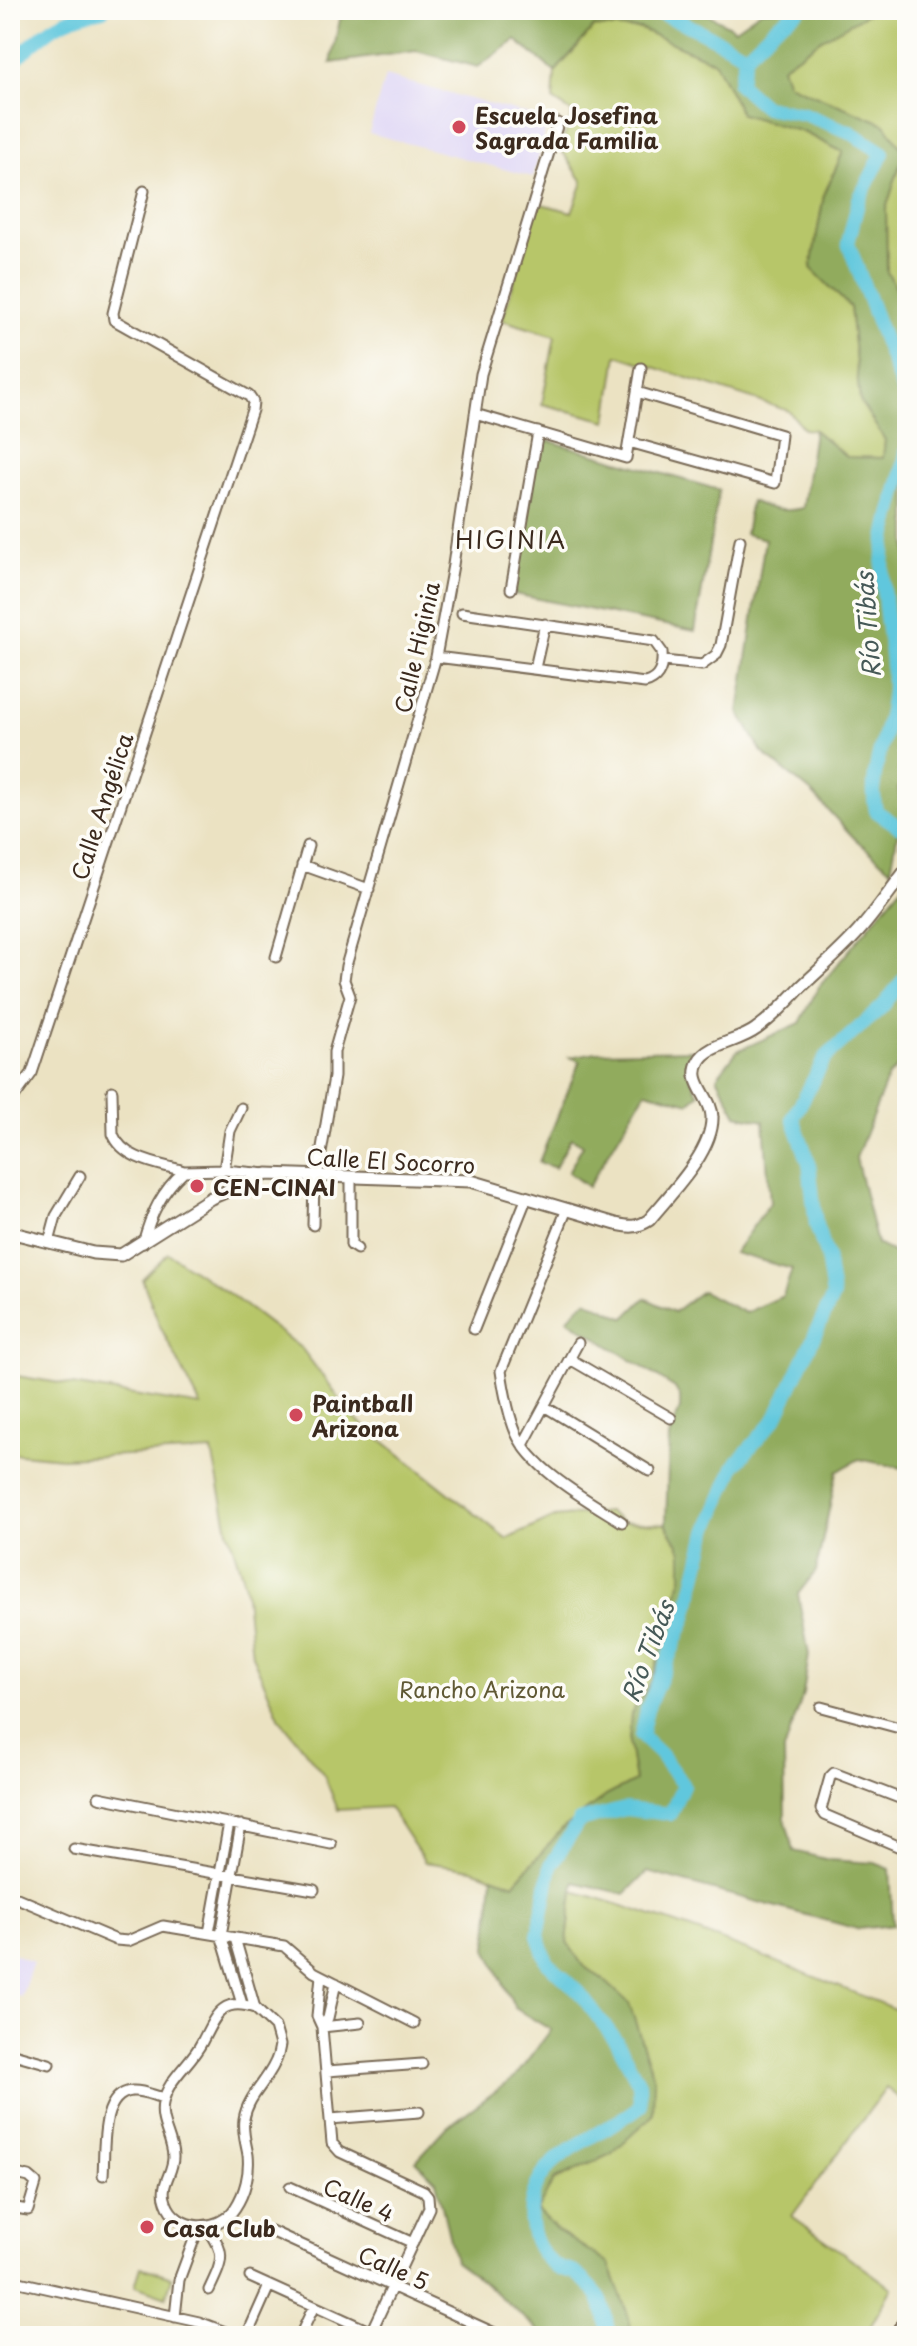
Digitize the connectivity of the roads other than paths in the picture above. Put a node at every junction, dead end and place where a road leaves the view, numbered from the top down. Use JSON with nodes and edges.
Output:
{"nodes":[{"id":1,"x":558,"y":123,"type":"dead end"},
{"id":2,"x":144,"y":191,"type":"dead end"},
{"id":3,"x":641,"y":368,"type":"dead end"},
{"id":4,"x":637,"y":392,"type":"junction"},
{"id":5,"x":475,"y":414,"type":"junction"},
{"id":6,"x":538,"y":432,"type":"junction"},
{"id":7,"x":629,"y":442,"type":"junction"},
{"id":8,"x":740,"y":540,"type":"dead end"},
{"id":9,"x":511,"y":589,"type":"dead end"},
{"id":10,"x":462,"y":613,"type":"dead end"},
{"id":11,"x":545,"y":624,"type":"junction"},
{"id":12,"x":436,"y":657,"type":"junction"},
{"id":13,"x":663,"y":661,"type":"junction"},
{"id":14,"x":535,"y":668,"type":"junction"},
{"id":15,"x":308,"y":846,"type":"dead end"},
{"id":16,"x":302,"y":865,"type":"junction"},
{"id":17,"x":907,"y":869,"type":"edge"},
{"id":18,"x":369,"y":889,"type":"junction"},
{"id":19,"x":276,"y":957,"type":"dead end"},
{"id":20,"x":112,"y":1091,"type":"dead end"},
{"id":21,"x":12,"y":1098,"type":"edge"},
{"id":22,"x":241,"y":1108,"type":"dead end"},
{"id":23,"x":224,"y":1170,"type":"junction"},
{"id":24,"x":184,"y":1171,"type":"junction"},
{"id":25,"x":267,"y":1174,"type":"junction"},
{"id":26,"x":80,"y":1176,"type":"dead end"},
{"id":27,"x":316,"y":1177,"type":"junction"},
{"id":28,"x":351,"y":1178,"type":"junction"},
{"id":29,"x":527,"y":1197,"type":"junction"},
{"id":30,"x":567,"y":1209,"type":"junction"},
{"id":31,"x":313,"y":1225,"type":"dead end"},
{"id":32,"x":11,"y":1236,"type":"edge"},
{"id":33,"x":49,"y":1242,"type":"junction"},
{"id":34,"x":143,"y":1243,"type":"junction"},
{"id":35,"x":357,"y":1249,"type":"dead end"},
{"id":36,"x":474,"y":1329,"type":"dead end"},
{"id":37,"x":578,"y":1343,"type":"dead end"},
{"id":38,"x":570,"y":1359,"type":"junction"},
{"id":39,"x":544,"y":1406,"type":"junction"},
{"id":40,"x":671,"y":1418,"type":"dead end"},
{"id":41,"x":523,"y":1445,"type":"junction"},
{"id":42,"x":650,"y":1471,"type":"dead end"},
{"id":43,"x":622,"y":1522,"type":"dead end"},
{"id":44,"x":821,"y":1707,"type":"dead end"},
{"id":45,"x":907,"y":1730,"type":"edge"},
{"id":46,"x":99,"y":1797,"type":"dead end"},
{"id":47,"x":907,"y":1801,"type":"edge"},
{"id":48,"x":229,"y":1823,"type":"junction"},
{"id":49,"x":241,"y":1825,"type":"junction"},
{"id":50,"x":331,"y":1844,"type":"dead end"},
{"id":51,"x":74,"y":1849,"type":"dead end"},
{"id":52,"x":907,"y":1850,"type":"edge"},
{"id":53,"x":220,"y":1873,"type":"junction"},
{"id":54,"x":231,"y":1875,"type":"junction"},
{"id":55,"x":314,"y":1890,"type":"dead end"},
{"id":56,"x":10,"y":1895,"type":"edge"},
{"id":57,"x":209,"y":1933,"type":"junction"},
{"id":58,"x":221,"y":1935,"type":"junction"},
{"id":59,"x":235,"y":1938,"type":"junction"},
{"id":60,"x":321,"y":1976,"type":"junction"},
{"id":61,"x":336,"y":1983,"type":"junction"},
{"id":62,"x":242,"y":2004,"type":"junction"},
{"id":63,"x":255,"y":2008,"type":"junction"},
{"id":64,"x":360,"y":2023,"type":"dead end"},
{"id":65,"x":414,"y":2023,"type":"dead end"},
{"id":66,"x":322,"y":2027,"type":"junction"},
{"id":67,"x":10,"y":2053,"type":"edge"},
{"id":68,"x":49,"y":2064,"type":"dead end"},
{"id":69,"x":422,"y":2064,"type":"dead end"},
{"id":70,"x":327,"y":2071,"type":"junction"},
{"id":71,"x":164,"y":2098,"type":"junction"},
{"id":72,"x":419,"y":2112,"type":"dead end"},
{"id":73,"x":330,"y":2119,"type":"junction"},
{"id":74,"x":103,"y":2175,"type":"dead end"},
{"id":75,"x":290,"y":2187,"type":"dead end"},
{"id":76,"x":10,"y":2194,"type":"edge"},
{"id":77,"x":10,"y":2207,"type":"edge"},
{"id":78,"x":203,"y":2226,"type":"junction"},
{"id":79,"x":271,"y":2231,"type":"dead end"},
{"id":80,"x":413,"y":2243,"type":"junction"},
{"id":81,"x":250,"y":2277,"type":"dead end"},
{"id":82,"x":10,"y":2280,"type":"edge"},
{"id":83,"x":269,"y":2286,"type":"junction"},
{"id":84,"x":393,"y":2286,"type":"junction"},
{"id":85,"x":209,"y":2290,"type":"dead end"},
{"id":86,"x":314,"y":2306,"type":"junction"},
{"id":87,"x":907,"y":2314,"type":"edge"},
{"id":88,"x":175,"y":2317,"type":"junction"},
{"id":89,"x":249,"y":2331,"type":"dead end"},
{"id":90,"x":375,"y":2334,"type":"edge"},
{"id":91,"x":897,"y":2335,"type":"edge"},
{"id":92,"x":236,"y":2336,"type":"edge"},
{"id":93,"x":300,"y":2336,"type":"edge"},
{"id":94,"x":501,"y":2336,"type":"edge"}],
"edges":[{"from":1,"to":5,"type":"street","name":"Calle Higinia"},
{"from":2,"to":21,"type":"street","name":"Calle Angélica"},
{"from":3,"to":4,"type":"street"},
{"from":4,"to":7,"type":"street"},
{"from":4,"to":7,"type":"street"},
{"from":5,"to":6,"type":"street"},
{"from":5,"to":12,"type":"street","name":"Calle Higinia"},
{"from":6,"to":7,"type":"street"},
{"from":6,"to":9,"type":"street"},
{"from":8,"to":13,"type":"street"},
{"from":10,"to":11,"type":"street"},
{"from":11,"to":13,"type":"street"},
{"from":11,"to":14,"type":"street"},
{"from":12,"to":14,"type":"street"},
{"from":12,"to":18,"type":"street","name":"Calle Higinia"},
{"from":13,"to":14,"type":"street"},
{"from":15,"to":16,"type":"street"},
{"from":16,"to":18,"type":"street"},
{"from":16,"to":19,"type":"street"},
{"from":17,"to":30,"type":"street","name":"Calle El Socorro"},
{"from":18,"to":27,"type":"street","name":"Calle Higinia"},
{"from":20,"to":24,"type":"street"},
{"from":22,"to":23,"type":"street"},
{"from":23,"to":24,"type":"street"},
{"from":23,"to":25,"type":"street"},
{"from":24,"to":34,"type":"street"},
{"from":25,"to":27,"type":"street","name":"Calle El Socorro"},
{"from":25,"to":34,"type":"street","name":"Calle El Socorro"},
{"from":26,"to":33,"type":"street"},
{"from":27,"to":28,"type":"street","name":"Calle El Socorro"},
{"from":27,"to":31,"type":"street","name":"Calle Higinia"},
{"from":28,"to":29,"type":"street","name":"Calle El Socorro"},
{"from":28,"to":35,"type":"street"},
{"from":29,"to":30,"type":"street","name":"Calle El Socorro"},
{"from":29,"to":36,"type":"street"},
{"from":30,"to":41,"type":"street"},
{"from":32,"to":33,"type":"street","name":"Calle El Socorro"},
{"from":33,"to":34,"type":"street","name":"Calle El Socorro"},
{"from":37,"to":38,"type":"street"},
{"from":38,"to":39,"type":"street"},
{"from":38,"to":40,"type":"street"},
{"from":39,"to":41,"type":"street"},
{"from":39,"to":42,"type":"street"},
{"from":41,"to":43,"type":"street"},
{"from":44,"to":45,"type":"street"},
{"from":46,"to":48,"type":"street"},
{"from":47,"to":52,"type":"street"},
{"from":48,"to":49,"type":"street"},
{"from":48,"to":53,"type":"street"},
{"from":49,"to":50,"type":"street"},
{"from":49,"to":54,"type":"street"},
{"from":51,"to":53,"type":"street"},
{"from":53,"to":54,"type":"street"},
{"from":53,"to":57,"type":"street"},
{"from":54,"to":55,"type":"street"},
{"from":54,"to":58,"type":"street"},
{"from":56,"to":57,"type":"street"},
{"from":57,"to":58,"type":"street"},
{"from":58,"to":59,"type":"street"},
{"from":58,"to":62,"type":"street"},
{"from":59,"to":60,"type":"street"},
{"from":59,"to":63,"type":"street"},
{"from":60,"to":61,"type":"street"},
{"from":60,"to":66,"type":"street"},
{"from":61,"to":65,"type":"street"},
{"from":61,"to":66,"type":"street"},
{"from":62,"to":63,"type":"street"},
{"from":62,"to":71,"type":"street"},
{"from":63,"to":78,"type":"street"},
{"from":64,"to":66,"type":"street"},
{"from":66,"to":70,"type":"street"},
{"from":67,"to":68,"type":"street"},
{"from":69,"to":70,"type":"street"},
{"from":70,"to":73,"type":"street"},
{"from":71,"to":74,"type":"street"},
{"from":71,"to":78,"type":"street"},
{"from":72,"to":73,"type":"street"},
{"from":73,"to":80,"type":"street"},
{"from":75,"to":80,"type":"street","name":"Calle 4"},
{"from":76,"to":77,"type":"street"},
{"from":78,"to":85,"type":"street"},
{"from":78,"to":88,"type":"street"},
{"from":79,"to":84,"type":"street","name":"Calle 5"},
{"from":80,"to":84,"type":"street"},
{"from":81,"to":83,"type":"street"},
{"from":82,"to":88,"type":"street"},
{"from":83,"to":86,"type":"street"},
{"from":83,"to":89,"type":"street"},
{"from":84,"to":90,"type":"street"},
{"from":84,"to":94,"type":"street","name":"Calle 5"},
{"from":86,"to":90,"type":"street"},
{"from":86,"to":93,"type":"street"},
{"from":87,"to":91,"type":"street"},
{"from":88,"to":92,"type":"street"}]}
